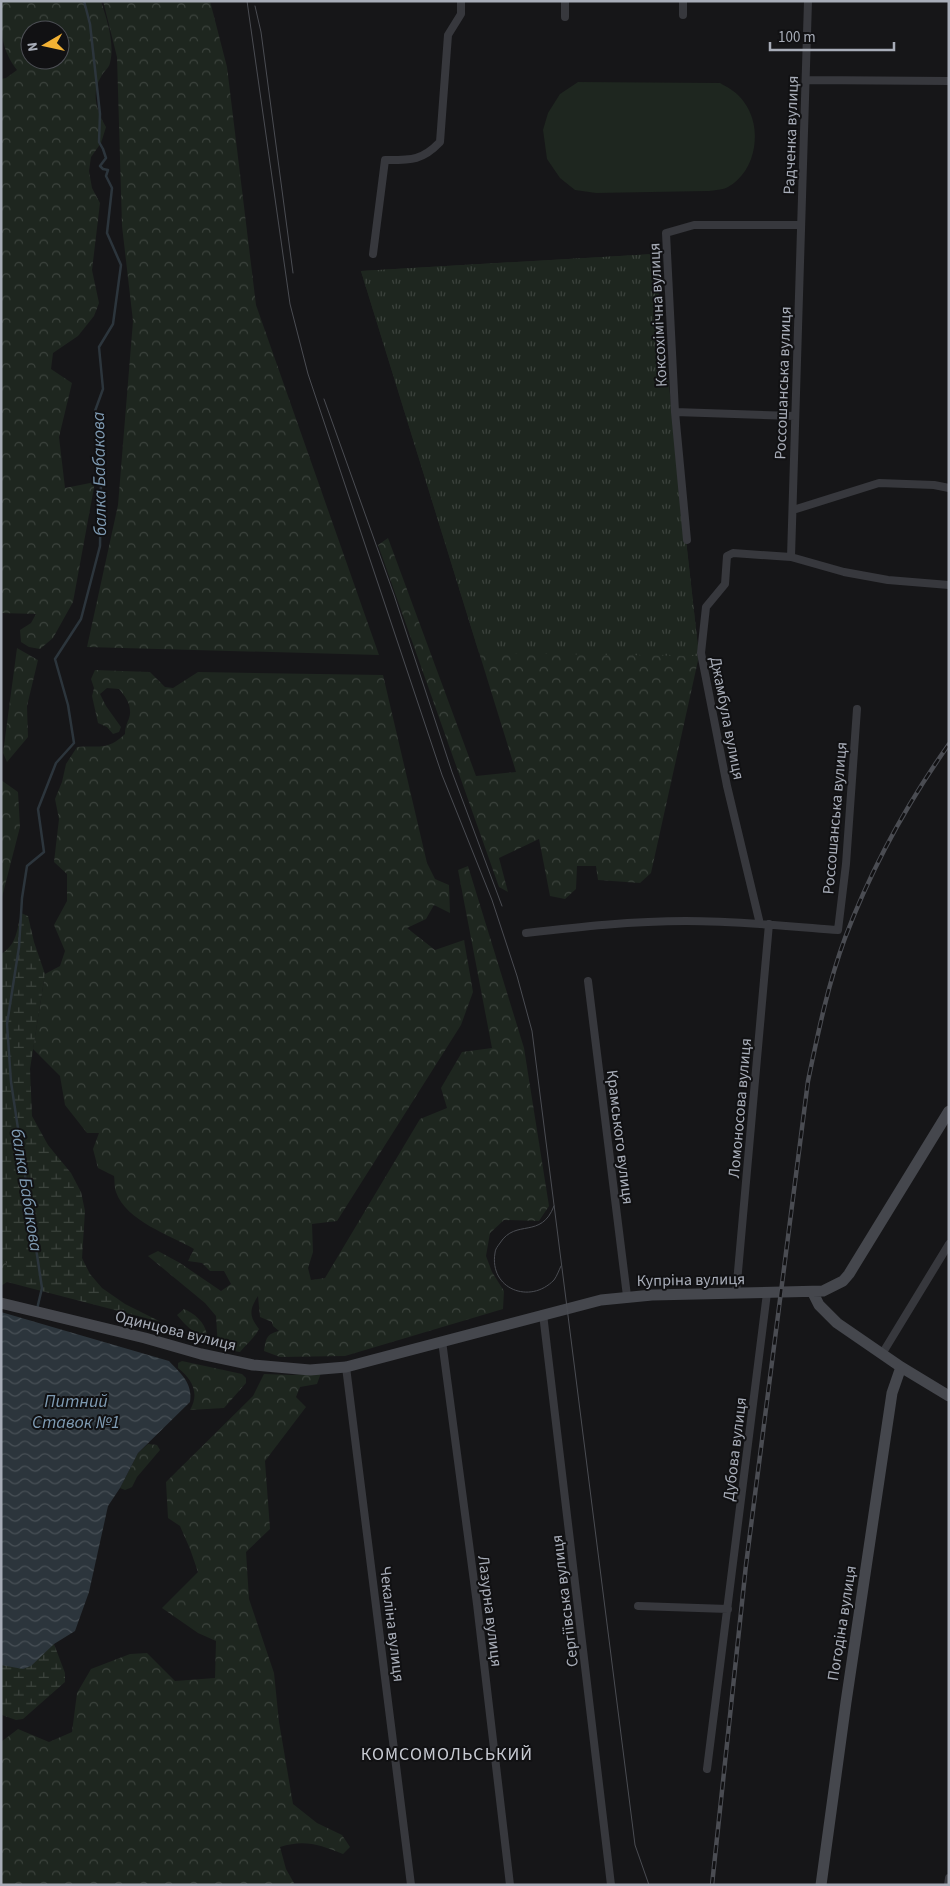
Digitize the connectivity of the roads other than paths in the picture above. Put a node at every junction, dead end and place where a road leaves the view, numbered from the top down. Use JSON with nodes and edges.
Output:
{"nodes":[{"id":1,"x":461,"y":1,"type":"edge"},
{"id":2,"x":565,"y":1,"type":"edge"},
{"id":3,"x":683,"y":1,"type":"edge"},
{"id":4,"x":808,"y":1,"type":"edge"},
{"id":5,"x":683,"y":15,"type":"dead end"},
{"id":6,"x":565,"y":17,"type":"dead end"},
{"id":7,"x":806,"y":80,"type":"junction"},
{"id":8,"x":949,"y":81,"type":"edge"},
{"id":9,"x":801,"y":210,"type":"joint"},
{"id":10,"x":800,"y":225,"type":"junction"},
{"id":11,"x":374,"y":254,"type":"dead end"},
{"id":12,"x":675,"y":412,"type":"junction"},
{"id":13,"x":795,"y":416,"type":"junction"},
{"id":14,"x":949,"y":488,"type":"edge"},
{"id":15,"x":793,"y":510,"type":"junction"},
{"id":16,"x":687,"y":540,"type":"dead end"},
{"id":17,"x":791,"y":557,"type":"junction"},
{"id":18,"x":949,"y":585,"type":"edge"},
{"id":19,"x":857,"y":709,"type":"dead end"},
{"id":20,"x":760,"y":924,"type":"junction"},
{"id":21,"x":769,"y":924,"type":"junction"},
{"id":22,"x":526,"y":933,"type":"dead end"},
{"id":23,"x":588,"y":982,"type":"dead end"},
{"id":24,"x":949,"y":1111,"type":"edge"},
{"id":25,"x":949,"y":1244,"type":"edge"},
{"id":26,"x":767,"y":1293,"type":"junction"},
{"id":27,"x":813,"y":1293,"type":"junction"},
{"id":28,"x":736,"y":1294,"type":"junction"},
{"id":29,"x":627,"y":1296,"type":"junction"},
{"id":30,"x":1,"y":1303,"type":"edge"},
{"id":31,"x":542,"y":1314,"type":"junction"},
{"id":32,"x":442,"y":1341,"type":"junction"},
{"id":33,"x":882,"y":1354,"type":"junction"},
{"id":34,"x":346,"y":1367,"type":"junction"},
{"id":35,"x":901,"y":1367,"type":"junction"},
{"id":36,"x":949,"y":1396,"type":"edge"},
{"id":37,"x":638,"y":1606,"type":"dead end"},
{"id":38,"x":728,"y":1609,"type":"junction"},
{"id":39,"x":707,"y":1769,"type":"dead end"},
{"id":40,"x":949,"y":1878,"type":"edge"},
{"id":41,"x":411,"y":1885,"type":"edge"},
{"id":42,"x":510,"y":1885,"type":"edge"},
{"id":43,"x":611,"y":1885,"type":"edge"},
{"id":44,"x":821,"y":1885,"type":"edge"},
{"id":45,"x":948,"y":1885,"type":"edge"}],
"edges":[{"from":1,"to":11,"type":"street"},
{"from":2,"to":6,"type":"street"},
{"from":3,"to":5,"type":"street"},
{"from":4,"to":7,"type":"street","name":"Радченка вулиця"},
{"from":7,"to":8,"type":"street"},
{"from":7,"to":9,"type":"street","name":"Радченка вулиця"},
{"from":9,"to":10,"type":"street","name":"Россошанська вулиця"},
{"from":10,"to":12,"type":"street","name":"Коксохімічна вулиця"},
{"from":10,"to":13,"type":"street","name":"Россошанська вулиця"},
{"from":12,"to":13,"type":"street"},
{"from":12,"to":16,"type":"street","name":"Коксохімічна вулиця"},
{"from":13,"to":15,"type":"street","name":"Россошанська вулиця"},
{"from":14,"to":15,"type":"street"},
{"from":15,"to":17,"type":"street","name":"Россошанська вулиця"},
{"from":17,"to":18,"type":"street"},
{"from":17,"to":20,"type":"street","name":"Джамбула вулиця"},
{"from":19,"to":21,"type":"street","name":"Россошанська вулиця"},
{"from":20,"to":21,"type":"street"},
{"from":20,"to":22,"type":"street"},
{"from":21,"to":28,"type":"street","name":"Ломоносова вулиця"},
{"from":23,"to":29,"type":"street","name":"Крамського вулиця"},
{"from":24,"to":27,"type":"main road","name":"Купріна вулиця"},
{"from":25,"to":33,"type":"street"},
{"from":26,"to":27,"type":"main road","name":"Купріна вулиця"},
{"from":26,"to":28,"type":"main road","name":"Купріна вулиця"},
{"from":26,"to":38,"type":"street","name":"Дубова вулиця"},
{"from":27,"to":33,"type":"main road"},
{"from":28,"to":29,"type":"main road","name":"Купріна вулиця"},
{"from":29,"to":31,"type":"main road","name":"Купріна вулиця"},
{"from":30,"to":34,"type":"main road","name":"Одинцова вулиця"},
{"from":31,"to":32,"type":"main road","name":"Купріна вулиця"},
{"from":31,"to":43,"type":"street","name":"Сергіївська вулиця"},
{"from":32,"to":34,"type":"main road","name":"Купріна вулиця"},
{"from":32,"to":42,"type":"street","name":"Лазурна вулиця"},
{"from":33,"to":35,"type":"main road"},
{"from":34,"to":41,"type":"street","name":"Чекаліна вулиця"},
{"from":35,"to":36,"type":"main road"},
{"from":35,"to":44,"type":"main road","name":"Погодіна вулиця"},
{"from":37,"to":38,"type":"street"},
{"from":38,"to":39,"type":"street","name":"Дубова вулиця"},
{"from":40,"to":45,"type":"street"}]}
